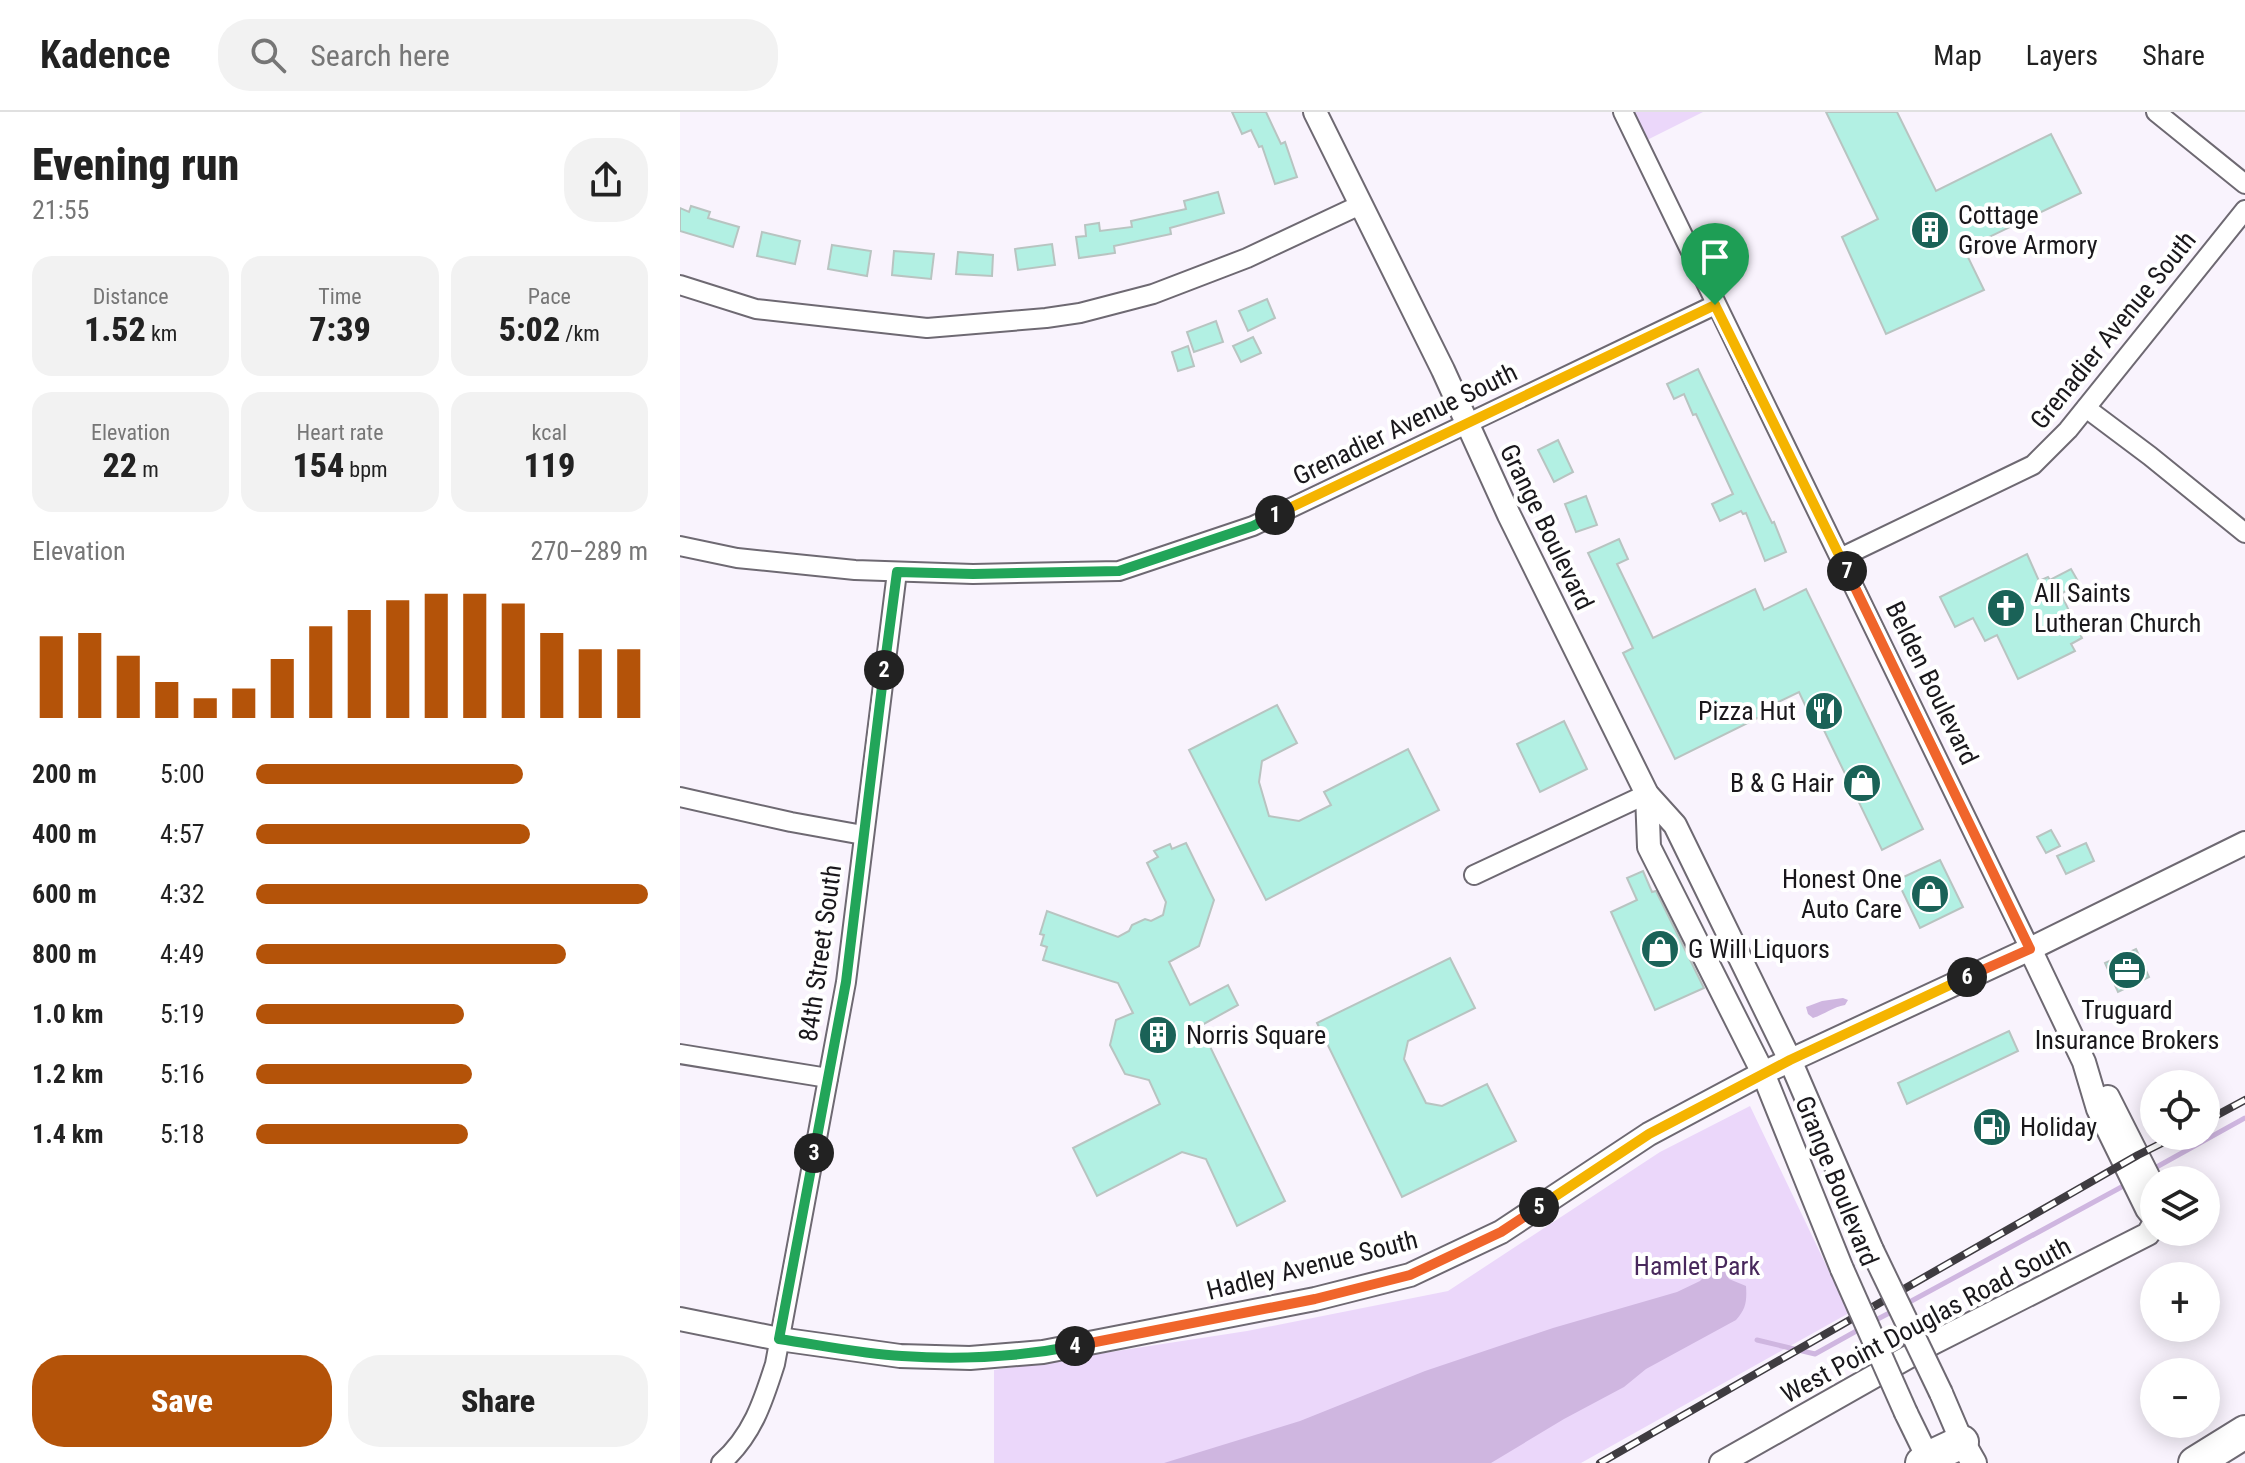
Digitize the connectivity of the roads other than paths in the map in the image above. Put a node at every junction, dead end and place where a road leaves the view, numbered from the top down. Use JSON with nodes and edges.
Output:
{"nodes":[{"id":1,"x":1315,"y":112,"type":"edge"},
{"id":2,"x":1623,"y":112,"type":"edge"},
{"id":3,"x":2156,"y":112,"type":"edge"},
{"id":4,"x":2245,"y":184,"type":"edge"},
{"id":5,"x":1360,"y":205,"type":"junction"},
{"id":6,"x":2245,"y":210,"type":"edge"},
{"id":7,"x":680,"y":285,"type":"edge"},
{"id":8,"x":1715,"y":305,"type":"junction"},
{"id":9,"x":2086,"y":408,"type":"junction"},
{"id":10,"x":1467,"y":424,"type":"junction"},
{"id":11,"x":2245,"y":533,"type":"edge"},
{"id":12,"x":680,"y":546,"type":"edge"},
{"id":13,"x":1840,"y":558,"type":"junction"},
{"id":14,"x":897,"y":572,"type":"junction"},
{"id":15,"x":1647,"y":794,"type":"junction"},
{"id":16,"x":680,"y":797,"type":"edge"},
{"id":17,"x":863,"y":835,"type":"junction"},
{"id":18,"x":2245,"y":843,"type":"edge"},
{"id":19,"x":1474,"y":875,"type":"dead end"},
{"id":20,"x":2030,"y":949,"type":"junction"},
{"id":21,"x":680,"y":1054,"type":"edge"},
{"id":22,"x":1790,"y":1060,"type":"junction"},
{"id":23,"x":2084,"y":1062,"type":"junction"},
{"id":24,"x":1763,"y":1073,"type":"junction"},
{"id":25,"x":828,"y":1078,"type":"junction"},
{"id":26,"x":2143,"y":1166,"type":"edge"},
{"id":27,"x":2140,"y":1195,"type":"edge"},
{"id":28,"x":2140,"y":1238,"type":"edge"},
{"id":29,"x":680,"y":1319,"type":"edge"},
{"id":30,"x":779,"y":1339,"type":"junction"},
{"id":31,"x":2245,"y":1432,"type":"edge"},
{"id":32,"x":1968,"y":1453,"type":"edge"},
{"id":33,"x":1927,"y":1461,"type":"edge"},
{"id":34,"x":721,"y":1463,"type":"edge"},
{"id":35,"x":1721,"y":1463,"type":"edge"},
{"id":36,"x":2195,"y":1463,"type":"edge"}],
"edges":[{"from":1,"to":5,"type":"street","name":"Grange Boulevard"},
{"from":2,"to":8,"type":"street","name":"Belden Boulevard"},
{"from":3,"to":4,"type":"street"},
{"from":5,"to":7,"type":"street"},
{"from":5,"to":10,"type":"street","name":"Grange Boulevard"},
{"from":6,"to":9,"type":"street","name":"Grenadier Avenue South"},
{"from":8,"to":10,"type":"street","name":"Grenadier Avenue South"},
{"from":8,"to":13,"type":"street","name":"Belden Boulevard"},
{"from":9,"to":11,"type":"street"},
{"from":9,"to":13,"type":"street","name":"Grenadier Avenue South"},
{"from":10,"to":14,"type":"street","name":"Grenadier Avenue South"},
{"from":10,"to":15,"type":"street","name":"Grange Boulevard"},
{"from":12,"to":14,"type":"street","name":"Grenadier Avenue South"},
{"from":13,"to":20,"type":"street","name":"Belden Boulevard"},
{"from":14,"to":17,"type":"street","name":"84th Street South"},
{"from":15,"to":19,"type":"street"},
{"from":15,"to":22,"type":"street","name":"Grange Boulevard"},
{"from":15,"to":24,"type":"street","name":"Grange Boulevard"},
{"from":16,"to":17,"type":"street"},
{"from":17,"to":25,"type":"street","name":"84th Street South"},
{"from":18,"to":20,"type":"street","name":"Hadley Avenue South"},
{"from":20,"to":22,"type":"street","name":"Hadley Avenue South"},
{"from":20,"to":23,"type":"street","name":"Belden Boulevard"},
{"from":21,"to":25,"type":"street"},
{"from":22,"to":24,"type":"street","name":"Hadley Avenue South"},
{"from":22,"to":32,"type":"street","name":"Grange Boulevard","bridge":true},
{"from":23,"to":26,"type":"street","name":"Belden Boulevard"},
{"from":23,"to":27,"type":"street","name":"Belden Boulevard"},
{"from":24,"to":30,"type":"street","name":"Hadley Avenue South"},
{"from":24,"to":33,"type":"street","name":"Grange Boulevard","bridge":true},
{"from":25,"to":30,"type":"street","name":"84th Street South"},
{"from":28,"to":35,"type":"street","name":"West Point Douglas Road South"},
{"from":29,"to":30,"type":"street","name":"Hadley Avenue South"},
{"from":30,"to":34,"type":"street","name":"84th Street South"},
{"from":31,"to":36,"type":"highway"},
{"from":32,"to":33,"type":"highway"}]}
